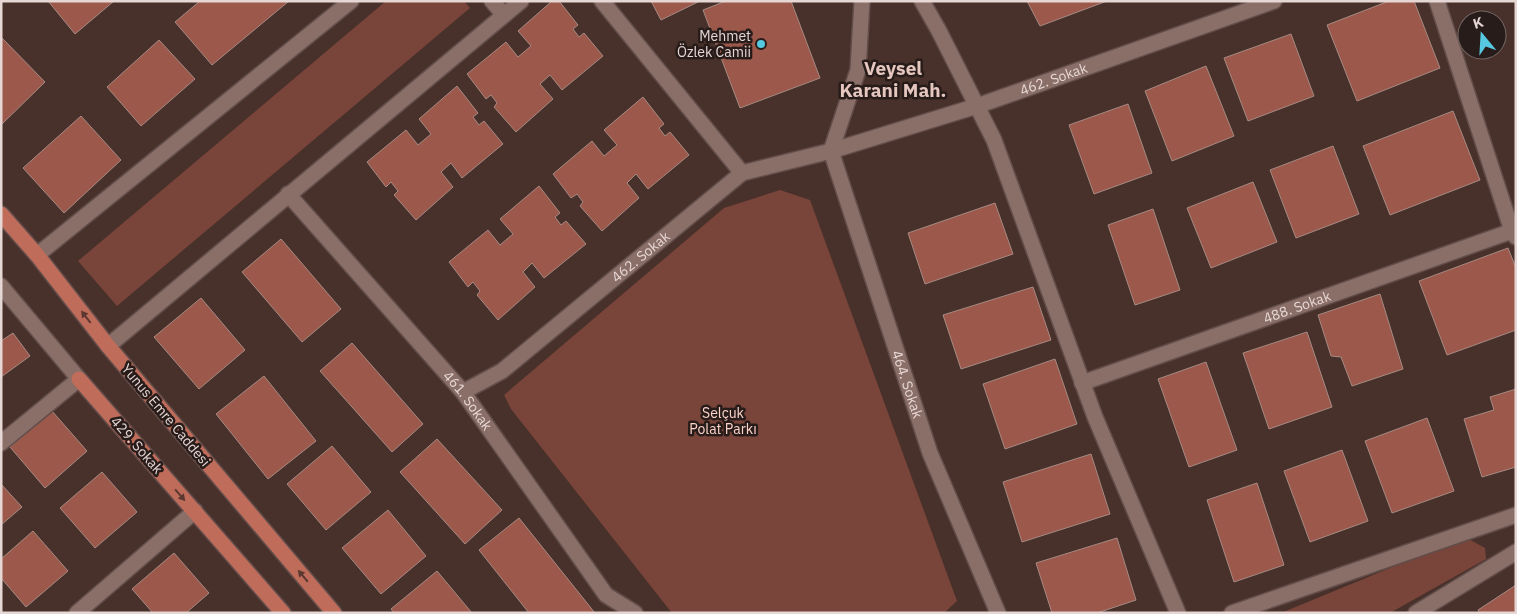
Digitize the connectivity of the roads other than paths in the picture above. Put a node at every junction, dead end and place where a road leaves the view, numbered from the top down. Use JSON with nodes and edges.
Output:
{"nodes":[{"id":1,"x":351,"y":1,"type":"edge"},
{"id":2,"x":492,"y":1,"type":"edge"},
{"id":3,"x":521,"y":1,"type":"edge"},
{"id":4,"x":602,"y":1,"type":"edge"},
{"id":5,"x":862,"y":1,"type":"edge"},
{"id":6,"x":922,"y":1,"type":"edge"},
{"id":7,"x":1274,"y":1,"type":"edge"},
{"id":8,"x":1437,"y":1,"type":"edge"},
{"id":9,"x":504,"y":15,"type":"junction"},
{"id":10,"x":977,"y":106,"type":"junction"},
{"id":11,"x":831,"y":151,"type":"junction"},
{"id":12,"x":742,"y":173,"type":"junction"},
{"id":13,"x":288,"y":194,"type":"junction"},
{"id":14,"x":1,"y":214,"type":"edge"},
{"id":15,"x":1514,"y":234,"type":"edge"},
{"id":16,"x":37,"y":255,"type":"junction"},
{"id":17,"x":4,"y":296,"type":"edge"},
{"id":18,"x":108,"y":346,"type":"junction"},
{"id":19,"x":79,"y":379,"type":"junction"},
{"id":20,"x":1082,"y":383,"type":"junction"},
{"id":21,"x":463,"y":392,"type":"junction"},
{"id":22,"x":1,"y":443,"type":"edge"},
{"id":23,"x":195,"y":511,"type":"junction"},
{"id":24,"x":1516,"y":515,"type":"edge"},
{"id":25,"x":1516,"y":552,"type":"edge"},
{"id":26,"x":77,"y":613,"type":"edge"},
{"id":27,"x":283,"y":613,"type":"edge"},
{"id":28,"x":334,"y":613,"type":"edge"},
{"id":29,"x":635,"y":613,"type":"edge"},
{"id":30,"x":998,"y":613,"type":"edge"},
{"id":31,"x":1178,"y":613,"type":"edge"},
{"id":32,"x":1232,"y":613,"type":"edge"},
{"id":33,"x":1416,"y":613,"type":"edge"}],
"edges":[{"from":1,"to":16,"type":"street"},
{"from":2,"to":9,"type":"street"},
{"from":3,"to":9,"type":"street"},
{"from":4,"to":12,"type":"street"},
{"from":5,"to":11,"type":"street"},
{"from":6,"to":10,"type":"street"},
{"from":7,"to":10,"type":"street","name":"462. Sokak"},
{"from":8,"to":15,"type":"street"},
{"from":9,"to":13,"type":"street"},
{"from":10,"to":11,"type":"street","name":"462. Sokak"},
{"from":10,"to":20,"type":"street"},
{"from":11,"to":12,"type":"street","name":"462. Sokak"},
{"from":11,"to":30,"type":"street","name":"464. Sokak"},
{"from":12,"to":21,"type":"street","name":"462. Sokak"},
{"from":13,"to":18,"type":"street"},
{"from":13,"to":21,"type":"street","name":"461. Sokak"},
{"from":14,"to":16,"type":"main road","name":"Yunus Emre Caddesi"},
{"from":15,"to":20,"type":"street","name":"488. Sokak"},
{"from":18,"to":16,"type":"main road","name":"Yunus Emre Caddesi","one_way":true},
{"from":17,"to":19,"type":"street","name":"429. Sokak"},
{"from":28,"to":18,"type":"main road","name":"Yunus Emre Caddesi","one_way":true},
{"from":19,"to":22,"type":"street"},
{"from":19,"to":23,"type":"main road","name":"429. Sokak","one_way":true},
{"from":20,"to":31,"type":"street"},
{"from":21,"to":29,"type":"street","name":"461. Sokak"},
{"from":23,"to":26,"type":"street"},
{"from":23,"to":27,"type":"main road","name":"429. Sokak"},
{"from":24,"to":32,"type":"street"},
{"from":25,"to":33,"type":"street"}]}
